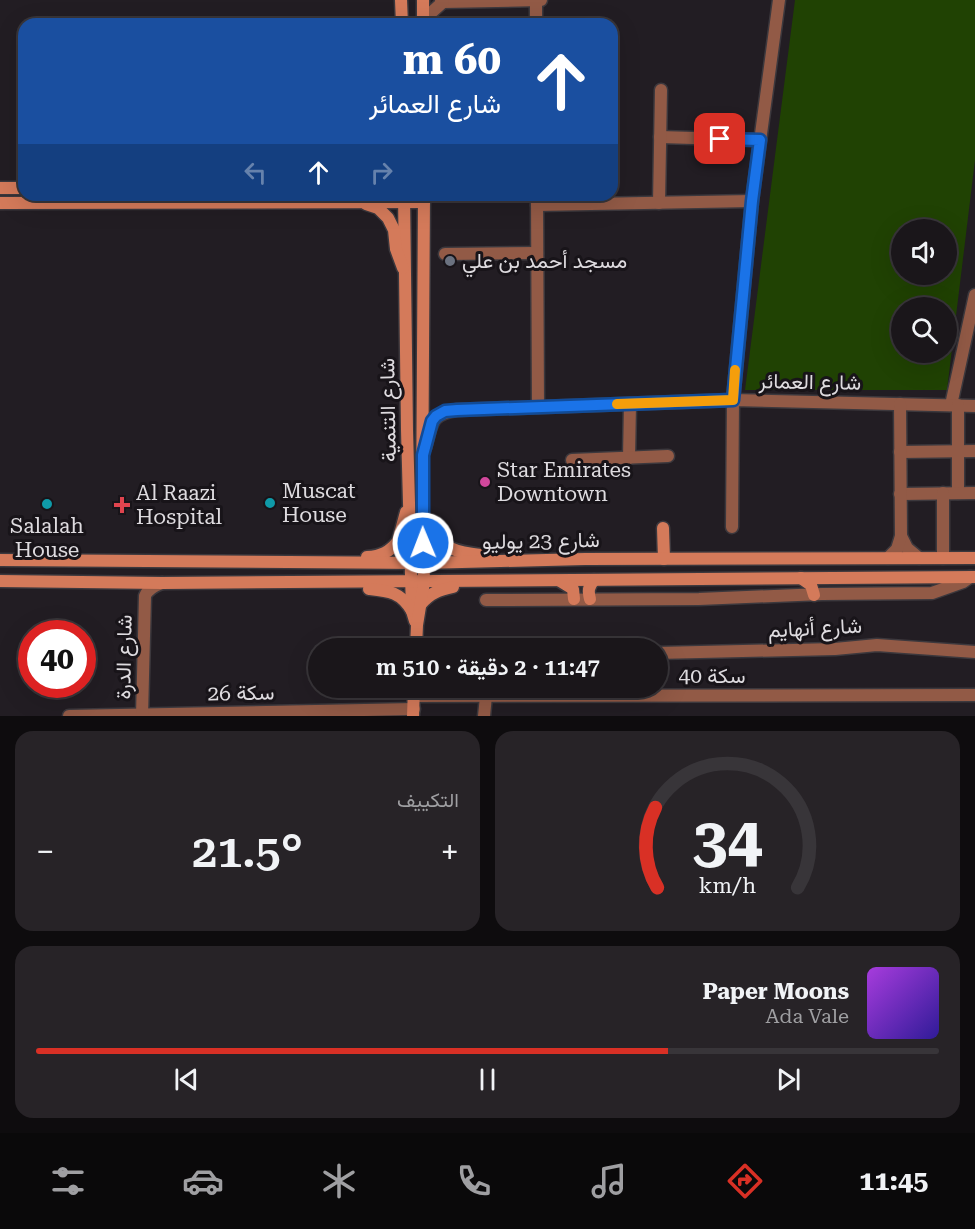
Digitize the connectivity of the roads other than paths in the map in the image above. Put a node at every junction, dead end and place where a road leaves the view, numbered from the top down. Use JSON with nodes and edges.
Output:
{"nodes":[{"id":1,"x":401,"y":0,"type":"edge"},
{"id":2,"x":423,"y":0,"type":"edge"},
{"id":3,"x":536,"y":0,"type":"edge"},
{"id":4,"x":541,"y":0,"type":"edge"},
{"id":5,"x":779,"y":0,"type":"edge"},
{"id":6,"x":442,"y":1,"type":"edge"},
{"id":7,"x":402,"y":18,"type":"edge"},
{"id":8,"x":423,"y":18,"type":"edge"},
{"id":9,"x":427,"y":18,"type":"edge"},
{"id":10,"x":536,"y":18,"type":"edge"},
{"id":11,"x":661,"y":90,"type":"dead end"},
{"id":12,"x":660,"y":137,"type":"junction"},
{"id":13,"x":760,"y":140,"type":"junction"},
{"id":14,"x":0,"y":188,"type":"edge"},
{"id":15,"x":18,"y":188,"type":"edge"},
{"id":16,"x":369,"y":201,"type":"edge"},
{"id":17,"x":404,"y":201,"type":"edge"},
{"id":18,"x":424,"y":201,"type":"edge"},
{"id":19,"x":537,"y":201,"type":"edge"},
{"id":20,"x":578,"y":201,"type":"edge"},
{"id":21,"x":752,"y":201,"type":"junction"},
{"id":22,"x":357,"y":202,"type":"junction"},
{"id":23,"x":0,"y":203,"type":"edge"},
{"id":24,"x":659,"y":203,"type":"junction"},
{"id":25,"x":537,"y":253,"type":"junction"},
{"id":26,"x":445,"y":254,"type":"dead end"},
{"id":27,"x":406,"y":273,"type":"junction"},
{"id":28,"x":975,"y":295,"type":"edge"},
{"id":29,"x":733,"y":400,"type":"junction"},
{"id":30,"x":630,"y":404,"type":"junction"},
{"id":31,"x":900,"y":404,"type":"junction"},
{"id":32,"x":955,"y":405,"type":"junction"},
{"id":33,"x":975,"y":405,"type":"edge"},
{"id":34,"x":538,"y":407,"type":"junction"},
{"id":35,"x":958,"y":451,"type":"junction"},
{"id":36,"x":975,"y":451,"type":"edge"},
{"id":37,"x":900,"y":452,"type":"junction"},
{"id":38,"x":423,"y":455,"type":"junction"},
{"id":39,"x":668,"y":456,"type":"dead end"},
{"id":40,"x":629,"y":458,"type":"junction"},
{"id":41,"x":572,"y":460,"type":"dead end"},
{"id":42,"x":944,"y":493,"type":"junction"},
{"id":43,"x":975,"y":493,"type":"edge"},
{"id":44,"x":900,"y":494,"type":"junction"},
{"id":45,"x":958,"y":494,"type":"junction"},
{"id":46,"x":409,"y":506,"type":"junction"},
{"id":47,"x":423,"y":522,"type":"junction"},
{"id":48,"x":732,"y":527,"type":"dead end"},
{"id":49,"x":663,"y":528,"type":"dead end"},
{"id":50,"x":901,"y":536,"type":"junction"},
{"id":51,"x":888,"y":558,"type":"junction"},
{"id":52,"x":919,"y":558,"type":"junction"},
{"id":53,"x":943,"y":558,"type":"junction"},
{"id":54,"x":975,"y":558,"type":"edge"},
{"id":55,"x":664,"y":559,"type":"junction"},
{"id":56,"x":0,"y":560,"type":"edge"},
{"id":57,"x":517,"y":560,"type":"junction"},
{"id":58,"x":340,"y":562,"type":"junction"},
{"id":59,"x":417,"y":563,"type":"junction"},
{"id":60,"x":973,"y":577,"type":"edge"},
{"id":61,"x":801,"y":578,"type":"junction"},
{"id":62,"x":831,"y":578,"type":"junction"},
{"id":63,"x":559,"y":580,"type":"junction"},
{"id":64,"x":594,"y":580,"type":"junction"},
{"id":65,"x":0,"y":581,"type":"edge"},
{"id":66,"x":495,"y":581,"type":"junction"},
{"id":67,"x":342,"y":582,"type":"junction"},
{"id":68,"x":418,"y":582,"type":"junction"},
{"id":69,"x":128,"y":583,"type":"junction"},
{"id":70,"x":162,"y":583,"type":"junction"},
{"id":71,"x":818,"y":594,"type":"junction"},
{"id":72,"x":145,"y":599,"type":"junction"},
{"id":73,"x":574,"y":599,"type":"junction"},
{"id":74,"x":486,"y":600,"type":"dead end"},
{"id":75,"x":590,"y":600,"type":"junction"},
{"id":76,"x":416,"y":607,"type":"junction"},
{"id":77,"x":416,"y":638,"type":"edge"},
{"id":78,"x":975,"y":652,"type":"edge"},
{"id":79,"x":668,"y":653,"type":"edge"},
{"id":80,"x":975,"y":695,"type":"edge"},
{"id":81,"x":668,"y":696,"type":"edge"},
{"id":82,"x":462,"y":698,"type":"edge"},
{"id":83,"x":486,"y":698,"type":"edge"},
{"id":84,"x":414,"y":702,"type":"edge"},
{"id":85,"x":142,"y":715,"type":"edge"},
{"id":86,"x":210,"y":715,"type":"edge"},
{"id":87,"x":69,"y":716,"type":"edge"},
{"id":88,"x":484,"y":716,"type":"edge"}],
"edges":[{"from":1,"to":7,"type":"main road"},
{"from":2,"to":8,"type":"main road"},
{"from":3,"to":4,"type":"street"},
{"from":3,"to":6,"type":"street"},
{"from":3,"to":10,"type":"street"},
{"from":5,"to":13,"type":"street"},
{"from":6,"to":9,"type":"street"},
{"from":11,"to":12,"type":"street"},
{"from":12,"to":13,"type":"street"},
{"from":12,"to":24,"type":"street"},
{"from":13,"to":21,"type":"street"},
{"from":14,"to":15,"type":"main road"},
{"from":16,"to":22,"type":"main road"},
{"from":17,"to":27,"type":"main road","name":"شارع التنمية"},
{"from":18,"to":38,"type":"main road","name":"شارع التنمية"},
{"from":19,"to":25,"type":"street"},
{"from":20,"to":24,"type":"street"},
{"from":21,"to":24,"type":"street"},
{"from":21,"to":29,"type":"street"},
{"from":22,"to":23,"type":"main road"},
{"from":22,"to":27,"type":"main road"},
{"from":25,"to":26,"type":"street"},
{"from":25,"to":34,"type":"street"},
{"from":27,"to":46,"type":"main road","name":"شارع التنمية"},
{"from":28,"to":32,"type":"street"},
{"from":29,"to":30,"type":"street","name":"شارع العمائر"},
{"from":29,"to":31,"type":"street","name":"شارع العمائر"},
{"from":29,"to":48,"type":"street"},
{"from":30,"to":34,"type":"street","name":"شارع العمائر"},
{"from":30,"to":40,"type":"street"},
{"from":31,"to":32,"type":"street","name":"شارع العمائر"},
{"from":31,"to":37,"type":"street"},
{"from":32,"to":33,"type":"street","name":"شارع العمائر"},
{"from":32,"to":35,"type":"street"},
{"from":34,"to":38,"type":"street","name":"شارع العمائر"},
{"from":35,"to":36,"type":"street"},
{"from":35,"to":37,"type":"street"},
{"from":35,"to":45,"type":"street"},
{"from":37,"to":44,"type":"street"},
{"from":38,"to":47,"type":"main road","name":"شارع التنمية"},
{"from":39,"to":40,"type":"street"},
{"from":40,"to":41,"type":"street"},
{"from":42,"to":44,"type":"street"},
{"from":42,"to":45,"type":"street"},
{"from":42,"to":53,"type":"street"},
{"from":43,"to":45,"type":"street"},
{"from":44,"to":50,"type":"street"},
{"from":46,"to":58,"type":"main road"},
{"from":46,"to":59,"type":"main road","name":"شارع التنمية"},
{"from":47,"to":57,"type":"main road"},
{"from":47,"to":59,"type":"main road","name":"شارع التنمية"},
{"from":49,"to":55,"type":"main road"},
{"from":50,"to":51,"type":"street"},
{"from":50,"to":52,"type":"street"},
{"from":51,"to":52,"type":"main road","name":"شارع 23 يوليو"},
{"from":51,"to":55,"type":"main road","name":"شارع 23 يوليو"},
{"from":52,"to":53,"type":"main road","name":"شارع 23 يوليو"},
{"from":53,"to":54,"type":"main road","name":"شارع 23 يوليو"},
{"from":55,"to":57,"type":"main road","name":"شارع 23 يوليو"},
{"from":56,"to":58,"type":"main road","name":"شارع 23 يوليو"},
{"from":57,"to":59,"type":"main road","name":"شارع 23 يوليو"},
{"from":58,"to":59,"type":"main road","name":"شارع 23 يوليو"},
{"from":59,"to":68,"type":"main road","name":"شارع التنمية"},
{"from":60,"to":62,"type":"main road","name":"شارع 23 يوليو"},
{"from":60,"to":71,"type":"street"},
{"from":61,"to":62,"type":"main road","name":"شارع 23 يوليو"},
{"from":61,"to":64,"type":"main road","name":"شارع 23 يوليو"},
{"from":61,"to":71,"type":"main road"},
{"from":62,"to":71,"type":"main road"},
{"from":63,"to":64,"type":"main road","name":"شارع 23 يوليو"},
{"from":63,"to":66,"type":"main road","name":"شارع 23 يوليو"},
{"from":63,"to":73,"type":"main road"},
{"from":64,"to":75,"type":"main road"},
{"from":65,"to":69,"type":"main road","name":"شارع 23 يوليو"},
{"from":66,"to":68,"type":"main road","name":"شارع 23 يوليو"},
{"from":66,"to":76,"type":"main road"},
{"from":67,"to":68,"type":"main road","name":"شارع 23 يوليو"},
{"from":67,"to":70,"type":"main road","name":"شارع 23 يوليو"},
{"from":67,"to":76,"type":"main road"},
{"from":68,"to":76,"type":"main road","name":"شارع التنمية"},
{"from":69,"to":70,"type":"main road","name":"شارع 23 يوليو"},
{"from":69,"to":72,"type":"street","name":"شارع الدرة"},
{"from":70,"to":72,"type":"street","name":"شارع الدرة"},
{"from":71,"to":75,"type":"street"},
{"from":72,"to":85,"type":"street","name":"شارع الدرة"},
{"from":73,"to":74,"type":"street"},
{"from":73,"to":75,"type":"street"},
{"from":76,"to":77,"type":"main road","name":"شارع التنمية"},
{"from":78,"to":79,"type":"street","name":"شارع أنهايم"},
{"from":80,"to":81,"type":"street","name":"سكة 40"},
{"from":82,"to":84,"type":"street","name":"سكة 40"},
{"from":83,"to":88,"type":"street"},
{"from":84,"to":86,"type":"street","name":"سكة 26"},
{"from":85,"to":86,"type":"street","name":"سكة 26"},
{"from":85,"to":87,"type":"street","name":"سكة 26"}]}
